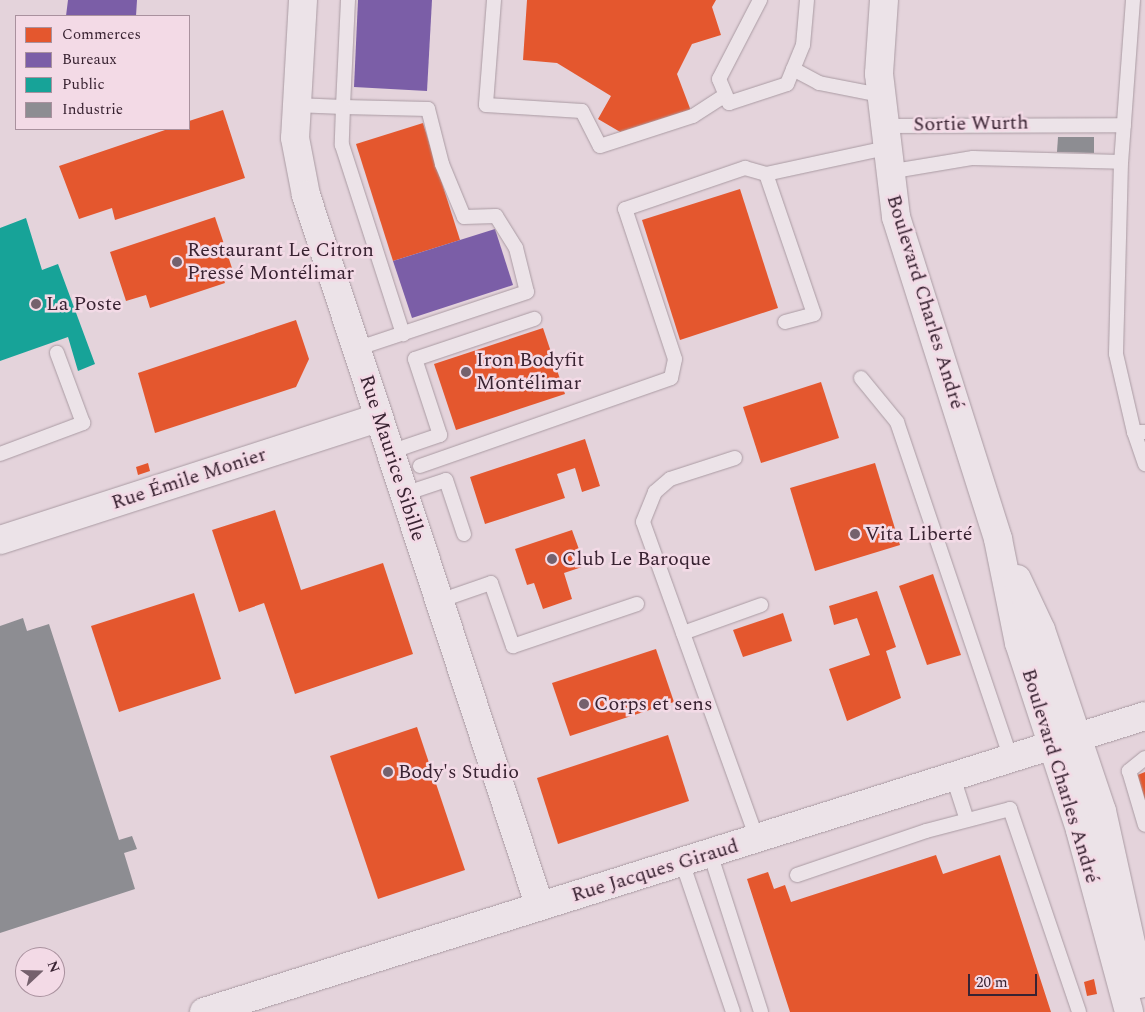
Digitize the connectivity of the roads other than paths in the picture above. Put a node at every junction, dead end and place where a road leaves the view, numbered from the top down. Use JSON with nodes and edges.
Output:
{"nodes":[{"id":1,"x":303,"y":0,"type":"edge"},
{"id":2,"x":348,"y":0,"type":"edge"},
{"id":3,"x":494,"y":0,"type":"edge"},
{"id":4,"x":760,"y":0,"type":"edge"},
{"id":5,"x":807,"y":0,"type":"edge"},
{"id":6,"x":884,"y":0,"type":"edge"},
{"id":7,"x":1133,"y":0,"type":"edge"},
{"id":8,"x":793,"y":69,"type":"junction"},
{"id":9,"x":725,"y":95,"type":"junction"},
{"id":10,"x":881,"y":95,"type":"junction"},
{"id":11,"x":295,"y":105,"type":"junction"},
{"id":12,"x":343,"y":107,"type":"junction"},
{"id":13,"x":1124,"y":125,"type":"junction"},
{"id":14,"x":886,"y":149,"type":"junction"},
{"id":15,"x":1121,"y":162,"type":"junction"},
{"id":16,"x":766,"y":174,"type":"junction"},
{"id":17,"x":534,"y":320,"type":"dead end"},
{"id":18,"x":785,"y":322,"type":"dead end"},
{"id":19,"x":404,"y":334,"type":"junction"},
{"id":20,"x":356,"y":349,"type":"junction"},
{"id":21,"x":57,"y":353,"type":"dead end"},
{"id":22,"x":861,"y":378,"type":"dead end"},
{"id":23,"x":378,"y":418,"type":"junction"},
{"id":24,"x":1140,"y":432,"type":"edge"},
{"id":25,"x":390,"y":452,"type":"junction"},
{"id":26,"x":0,"y":454,"type":"edge"},
{"id":27,"x":735,"y":458,"type":"dead end"},
{"id":28,"x":1145,"y":464,"type":"edge"},
{"id":29,"x":420,"y":466,"type":"dead end"},
{"id":30,"x":404,"y":494,"type":"junction"},
{"id":31,"x":464,"y":534,"type":"dead end"},
{"id":32,"x":998,"y":538,"type":"junction"},
{"id":33,"x":0,"y":540,"type":"edge"},
{"id":34,"x":439,"y":601,"type":"junction"},
{"id":35,"x":637,"y":604,"type":"dead end"},
{"id":36,"x":761,"y":605,"type":"dead end"},
{"id":37,"x":683,"y":633,"type":"junction"},
{"id":38,"x":1145,"y":716,"type":"edge"},
{"id":39,"x":1066,"y":741,"type":"junction"},
{"id":40,"x":1011,"y":758,"type":"junction"},
{"id":41,"x":1145,"y":758,"type":"edge"},
{"id":42,"x":953,"y":777,"type":"junction"},
{"id":43,"x":967,"y":820,"type":"junction"},
{"id":44,"x":1145,"y":825,"type":"edge"},
{"id":45,"x":757,"y":839,"type":"junction"},
{"id":46,"x":710,"y":854,"type":"junction"},
{"id":47,"x":682,"y":862,"type":"junction"},
{"id":48,"x":797,"y":875,"type":"dead end"},
{"id":49,"x":540,"y":907,"type":"junction"},
{"id":50,"x":1136,"y":928,"type":"edge"},
{"id":51,"x":1145,"y":999,"type":"edge"},
{"id":52,"x":204,"y":1012,"type":"edge"},
{"id":53,"x":733,"y":1012,"type":"edge"},
{"id":54,"x":761,"y":1012,"type":"edge"},
{"id":55,"x":1079,"y":1012,"type":"edge"},
{"id":56,"x":1129,"y":1012,"type":"edge"}],
"edges":[{"from":1,"to":11,"type":"street","name":"Rue Maurice Sibille"},
{"from":2,"to":12,"type":"lane"},
{"from":3,"to":9,"type":"lane"},
{"from":4,"to":9,"type":"lane"},
{"from":5,"to":8,"type":"lane"},
{"from":6,"to":10,"type":"street","name":"Boulevard Charles André"},
{"from":7,"to":13,"type":"lane"},
{"from":8,"to":9,"type":"lane"},
{"from":8,"to":10,"type":"lane"},
{"from":10,"to":14,"type":"street","name":"Boulevard Charles André"},
{"from":11,"to":12,"type":"lane"},
{"from":11,"to":20,"type":"street","name":"Rue Maurice Sibille"},
{"from":12,"to":19,"type":"lane"},
{"from":12,"to":19,"type":"lane"},
{"from":13,"to":14,"type":"lane","name":"Sortie Wurth"},
{"from":13,"to":15,"type":"lane"},
{"from":14,"to":15,"type":"lane"},
{"from":14,"to":16,"type":"lane"},
{"from":14,"to":32,"type":"street","name":"Boulevard Charles André"},
{"from":15,"to":24,"type":"lane"},
{"from":16,"to":18,"type":"lane"},
{"from":16,"to":29,"type":"lane"},
{"from":17,"to":25,"type":"lane"},
{"from":19,"to":20,"type":"lane"},
{"from":20,"to":23,"type":"street","name":"Rue Maurice Sibille"},
{"from":21,"to":26,"type":"lane"},
{"from":22,"to":40,"type":"lane"},
{"from":23,"to":25,"type":"street","name":"Rue Maurice Sibille"},
{"from":23,"to":33,"type":"street","name":"Rue Émile Monier"},
{"from":24,"to":28,"type":"lane"},
{"from":25,"to":30,"type":"street","name":"Rue Maurice Sibille"},
{"from":27,"to":37,"type":"lane"},
{"from":30,"to":31,"type":"lane"},
{"from":30,"to":34,"type":"street","name":"Rue Maurice Sibille"},
{"from":32,"to":39,"type":"street","name":"Boulevard Charles André"},
{"from":32,"to":39,"type":"street","name":"Boulevard Charles André"},
{"from":34,"to":35,"type":"lane"},
{"from":34,"to":49,"type":"street","name":"Rue Maurice Sibille"},
{"from":36,"to":37,"type":"lane"},
{"from":37,"to":45,"type":"lane"},
{"from":38,"to":39,"type":"street","name":"Rue Jacques Giraud"},
{"from":39,"to":40,"type":"street","name":"Rue Jacques Giraud"},
{"from":39,"to":50,"type":"street","name":"Boulevard Charles André"},
{"from":39,"to":56,"type":"street","name":"Boulevard Charles André"},
{"from":40,"to":42,"type":"street","name":"Rue Jacques Giraud"},
{"from":41,"to":44,"type":"lane"},
{"from":42,"to":43,"type":"lane"},
{"from":42,"to":45,"type":"street","name":"Rue Jacques Giraud"},
{"from":43,"to":48,"type":"lane"},
{"from":43,"to":55,"type":"lane"},
{"from":45,"to":46,"type":"street","name":"Rue Jacques Giraud"},
{"from":46,"to":47,"type":"street","name":"Rue Jacques Giraud"},
{"from":46,"to":54,"type":"lane"},
{"from":47,"to":49,"type":"street","name":"Rue Jacques Giraud"},
{"from":47,"to":53,"type":"lane"},
{"from":49,"to":52,"type":"street","name":"Rue Jacques Giraud"},
{"from":50,"to":51,"type":"street","name":"Boulevard Charles André"}]}
